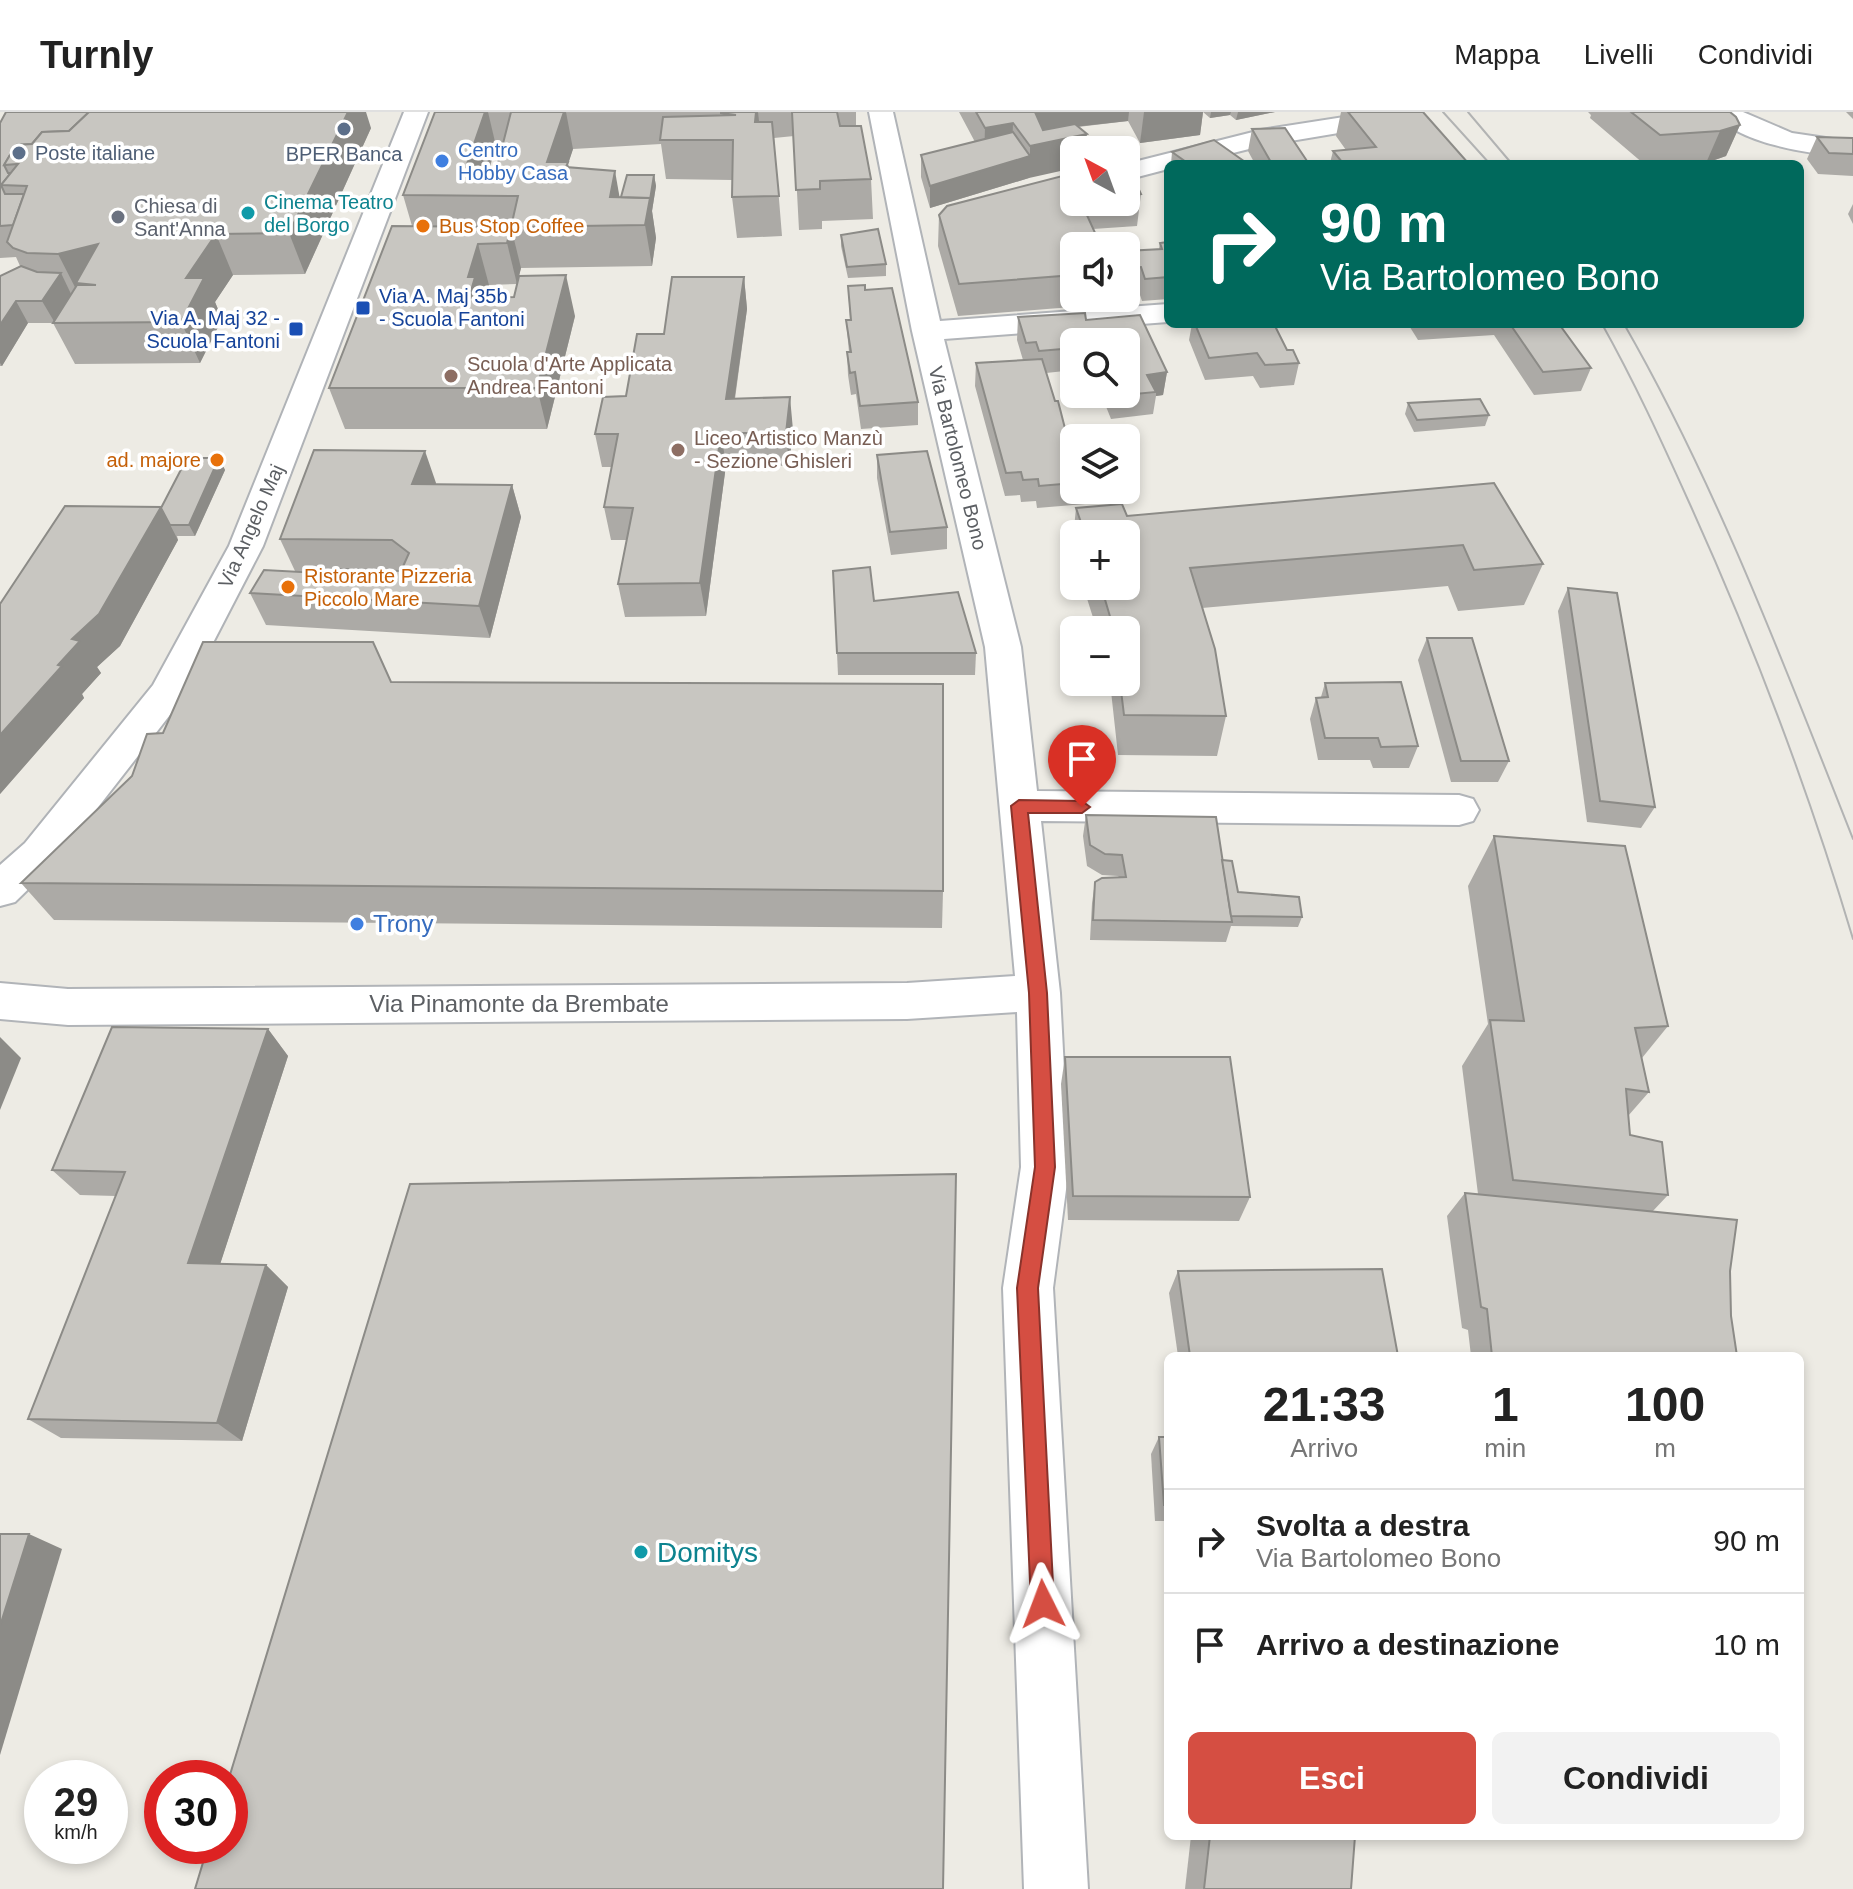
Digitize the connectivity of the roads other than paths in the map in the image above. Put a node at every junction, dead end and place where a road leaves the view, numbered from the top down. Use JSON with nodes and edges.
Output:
{"nodes":[{"id":1,"x":416,"y":112,"type":"edge"},
{"id":2,"x":881,"y":112,"type":"edge"},
{"id":3,"x":1726,"y":112,"type":"edge"},
{"id":4,"x":1422,"y":117,"type":"edge"},
{"id":5,"x":1853,"y":150,"type":"edge"},
{"id":6,"x":1174,"y":160,"type":"edge"},
{"id":7,"x":1164,"y":162,"type":"edge"},
{"id":8,"x":1140,"y":168,"type":"edge"},
{"id":9,"x":1164,"y":313,"type":"edge"},
{"id":10,"x":927,"y":331,"type":"junction"},
{"id":11,"x":1019,"y":806,"type":"junction"},
{"id":12,"x":1459,"y":810,"type":"dead end"},
{"id":13,"x":0,"y":890,"type":"edge"},
{"id":14,"x":1038,"y":993,"type":"junction"},
{"id":15,"x":0,"y":1001,"type":"edge"},
{"id":16,"x":1056,"y":1889,"type":"edge"}],
"edges":[{"from":1,"to":13,"type":"street","name":"Via Angelo Maj"},
{"from":2,"to":10,"type":"street","name":"Via Bartolomeo Bono"},
{"from":3,"to":5,"type":"street"},
{"from":4,"to":6,"type":"street"},
{"from":7,"to":8,"type":"street"},
{"from":9,"to":10,"type":"street"},
{"from":10,"to":11,"type":"street","name":"Via Bartolomeo Bono"},
{"from":11,"to":12,"type":"street"},
{"from":11,"to":14,"type":"street","name":"Via Bartolomeo Bono"},
{"from":14,"to":15,"type":"street","name":"Via Pinamonte da Brembate"},
{"from":14,"to":16,"type":"street","name":"Via Bartolomeo Bono"}]}
